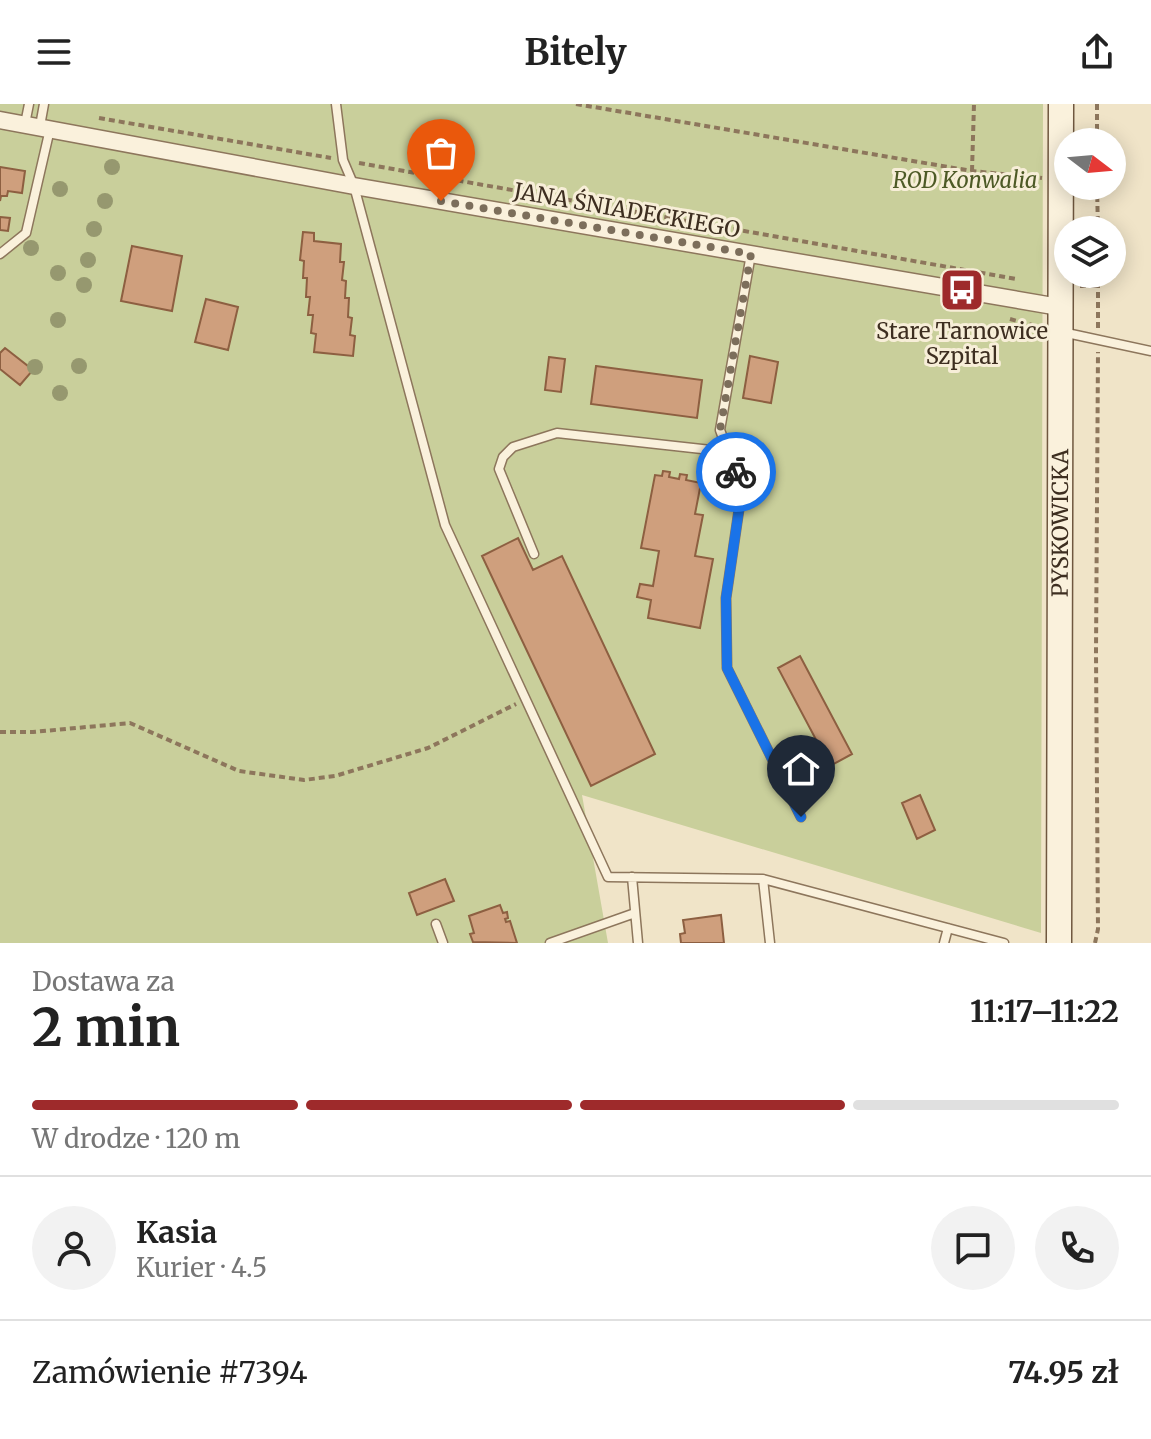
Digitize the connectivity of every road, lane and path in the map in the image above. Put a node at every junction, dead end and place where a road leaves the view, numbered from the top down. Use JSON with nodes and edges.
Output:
{"nodes":[{"id":1,"x":29,"y":104,"type":"edge"},
{"id":2,"x":44,"y":104,"type":"edge"},
{"id":3,"x":336,"y":104,"type":"edge"},
{"id":4,"x":576,"y":104,"type":"edge"},
{"id":5,"x":974,"y":104,"type":"edge"},
{"id":6,"x":1061,"y":104,"type":"edge"},
{"id":7,"x":1097,"y":104,"type":"edge"},
{"id":8,"x":91,"y":117,"type":"dead end"},
{"id":9,"x":0,"y":120,"type":"edge"},
{"id":10,"x":39,"y":126,"type":"junction"},
{"id":11,"x":1061,"y":128,"type":"edge"},
{"id":12,"x":1097,"y":128,"type":"edge"},
{"id":13,"x":343,"y":160,"type":"junction"},
{"id":14,"x":972,"y":171,"type":"junction"},
{"id":15,"x":1054,"y":178,"type":"edge"},
{"id":16,"x":354,"y":186,"type":"junction"},
{"id":17,"x":1059,"y":200,"type":"edge"},
{"id":18,"x":0,"y":254,"type":"edge"},
{"id":19,"x":751,"y":254,"type":"junction"},
{"id":20,"x":1029,"y":282,"type":"dead end"},
{"id":21,"x":1098,"y":288,"type":"edge"},
{"id":22,"x":1008,"y":308,"type":"dead end"},
{"id":23,"x":1053,"y":324,"type":"junction"},
{"id":24,"x":1098,"y":340,"type":"junction"},
{"id":25,"x":1151,"y":351,"type":"edge"},
{"id":26,"x":729,"y":452,"type":"junction"},
{"id":27,"x":534,"y":554,"type":"dead end"},
{"id":28,"x":526,"y":700,"type":"junction"},
{"id":29,"x":0,"y":732,"type":"edge"},
{"id":30,"x":801,"y":817,"type":"dead end"},
{"id":31,"x":632,"y":877,"type":"junction"},
{"id":32,"x":763,"y":879,"type":"junction"},
{"id":33,"x":635,"y":913,"type":"junction"},
{"id":34,"x":436,"y":924,"type":"dead end"},
{"id":35,"x":948,"y":928,"type":"junction"},
{"id":36,"x":443,"y":943,"type":"edge"},
{"id":37,"x":550,"y":943,"type":"edge"},
{"id":38,"x":638,"y":943,"type":"edge"},
{"id":39,"x":770,"y":943,"type":"edge"},
{"id":40,"x":944,"y":943,"type":"edge"},
{"id":41,"x":1004,"y":943,"type":"edge"},
{"id":42,"x":1059,"y":943,"type":"edge"},
{"id":43,"x":1095,"y":943,"type":"edge"}],
"edges":[{"from":1,"to":10,"type":"lane"},
{"from":2,"to":10,"type":"lane"},
{"from":3,"to":13,"type":"lane"},
{"from":4,"to":14,"type":"path"},
{"from":5,"to":14,"type":"path"},
{"from":6,"to":11,"type":"street","name":"PYSKOWICKA"},
{"from":7,"to":12,"type":"path"},
{"from":8,"to":13,"type":"path"},
{"from":9,"to":10,"type":"street","name":"JANA ŚNIADECKIEGO"},
{"from":10,"to":16,"type":"street","name":"JANA ŚNIADECKIEGO"},
{"from":10,"to":18,"type":"lane"},
{"from":13,"to":16,"type":"lane"},
{"from":13,"to":20,"type":"path"},
{"from":14,"to":15,"type":"path"},
{"from":16,"to":19,"type":"street","name":"JANA ŚNIADECKIEGO"},
{"from":16,"to":28,"type":"lane"},
{"from":17,"to":23,"type":"street","name":"PYSKOWICKA"},
{"from":19,"to":23,"type":"street","name":"JANA ŚNIADECKIEGO"},
{"from":19,"to":26,"type":"lane"},
{"from":21,"to":24,"type":"path"},
{"from":22,"to":23,"type":"path"},
{"from":23,"to":24,"type":"lane"},
{"from":23,"to":42,"type":"street","name":"PYSKOWICKA"},
{"from":24,"to":25,"type":"lane"},
{"from":24,"to":43,"type":"path"},
{"from":26,"to":27,"type":"lane"},
{"from":26,"to":30,"type":"lane"},
{"from":28,"to":29,"type":"path"},
{"from":28,"to":31,"type":"lane"},
{"from":31,"to":32,"type":"lane"},
{"from":31,"to":33,"type":"lane"},
{"from":32,"to":35,"type":"lane"},
{"from":32,"to":39,"type":"lane"},
{"from":33,"to":37,"type":"lane"},
{"from":33,"to":38,"type":"lane"},
{"from":34,"to":36,"type":"lane"},
{"from":35,"to":40,"type":"lane"},
{"from":35,"to":41,"type":"lane"}]}
